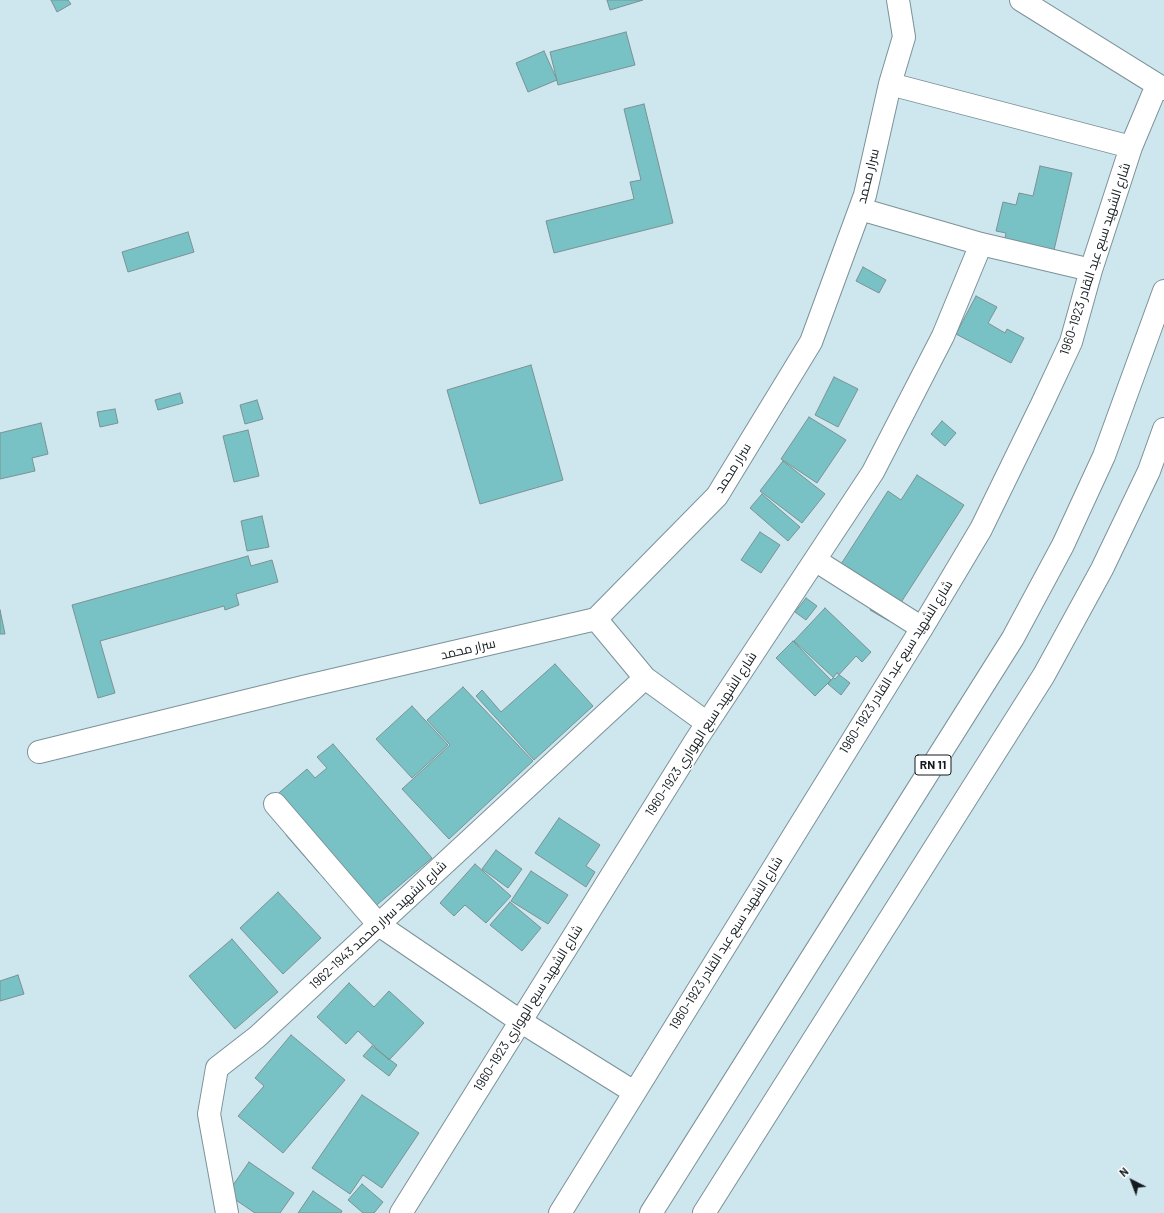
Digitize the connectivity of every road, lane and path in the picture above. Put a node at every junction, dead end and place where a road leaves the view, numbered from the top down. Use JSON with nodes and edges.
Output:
{"nodes":[{"id":1,"x":898,"y":0,"type":"edge"},
{"id":2,"x":1025,"y":1,"type":"edge"},
{"id":3,"x":890,"y":84,"type":"junction"},
{"id":4,"x":1161,"y":87,"type":"edge"},
{"id":5,"x":1131,"y":146,"type":"junction"},
{"id":6,"x":860,"y":209,"type":"junction"},
{"id":7,"x":981,"y":244,"type":"junction"},
{"id":8,"x":1092,"y":270,"type":"junction"},
{"id":9,"x":1164,"y":291,"type":"edge"},
{"id":10,"x":1164,"y":429,"type":"edge"},
{"id":11,"x":815,"y":560,"type":"junction"},
{"id":12,"x":596,"y":619,"type":"junction"},
{"id":13,"x":922,"y":628,"type":"junction"},
{"id":14,"x":645,"y":678,"type":"junction"},
{"id":15,"x":707,"y":723,"type":"junction"},
{"id":16,"x":39,"y":752,"type":"dead end"},
{"id":17,"x":275,"y":804,"type":"dead end"},
{"id":18,"x":378,"y":925,"type":"junction"},
{"id":19,"x":520,"y":1021,"type":"junction"},
{"id":20,"x":634,"y":1092,"type":"junction"},
{"id":21,"x":227,"y":1213,"type":"edge"},
{"id":22,"x":401,"y":1213,"type":"edge"},
{"id":23,"x":560,"y":1213,"type":"edge"},
{"id":24,"x":651,"y":1213,"type":"edge"},
{"id":25,"x":704,"y":1213,"type":"edge"}],
"edges":[{"from":1,"to":3,"type":"main road","name":"سرار محمد"},
{"from":2,"to":4,"type":"main road"},
{"from":3,"to":5,"type":"main road"},
{"from":3,"to":6,"type":"main road","name":"سرار محمد"},
{"from":4,"to":5,"type":"main road","name":"شارع الشهيد سبع عبد القادر 1923-1960"},
{"from":5,"to":8,"type":"main road","name":"شارع الشهيد سبع عبد القادر 1923-1960"},
{"from":6,"to":7,"type":"main road"},
{"from":6,"to":12,"type":"main road","name":"سرار محمد"},
{"from":7,"to":8,"type":"main road"},
{"from":7,"to":11,"type":"main road","name":"شارع الشهيد سبع الهواري 1923-1960"},
{"from":8,"to":13,"type":"main road","name":"شارع الشهيد سبع عبد القادر 1923-1960"},
{"from":9,"to":24,"type":"main road","number":"RN 11"},
{"from":10,"to":25,"type":"main road"},
{"from":11,"to":13,"type":"main road"},
{"from":11,"to":15,"type":"main road","name":"شارع الشهيد سبع الهواري 1923-1960"},
{"from":12,"to":14,"type":"main road"},
{"from":12,"to":16,"type":"main road","name":"سرار محمد"},
{"from":13,"to":20,"type":"main road","name":"شارع الشهيد سبع عبد القادر 1923-1960"},
{"from":14,"to":15,"type":"main road"},
{"from":14,"to":18,"type":"main road","name":"شارع الشهيد سرار محمد 1943-1962"},
{"from":15,"to":19,"type":"main road","name":"شارع الشهيد سبع الهواري 1923-1960"},
{"from":17,"to":18,"type":"main road"},
{"from":18,"to":19,"type":"main road"},
{"from":18,"to":21,"type":"main road","name":"شارع الشهيد سرار محمد 1943-1962"},
{"from":19,"to":20,"type":"main road"},
{"from":19,"to":22,"type":"main road","name":"شارع الشهيد سبع الهواري 1923-1960"},
{"from":20,"to":23,"type":"main road","name":"شارع الشهيد سبع عبد القادر 1923-1960"}]}
